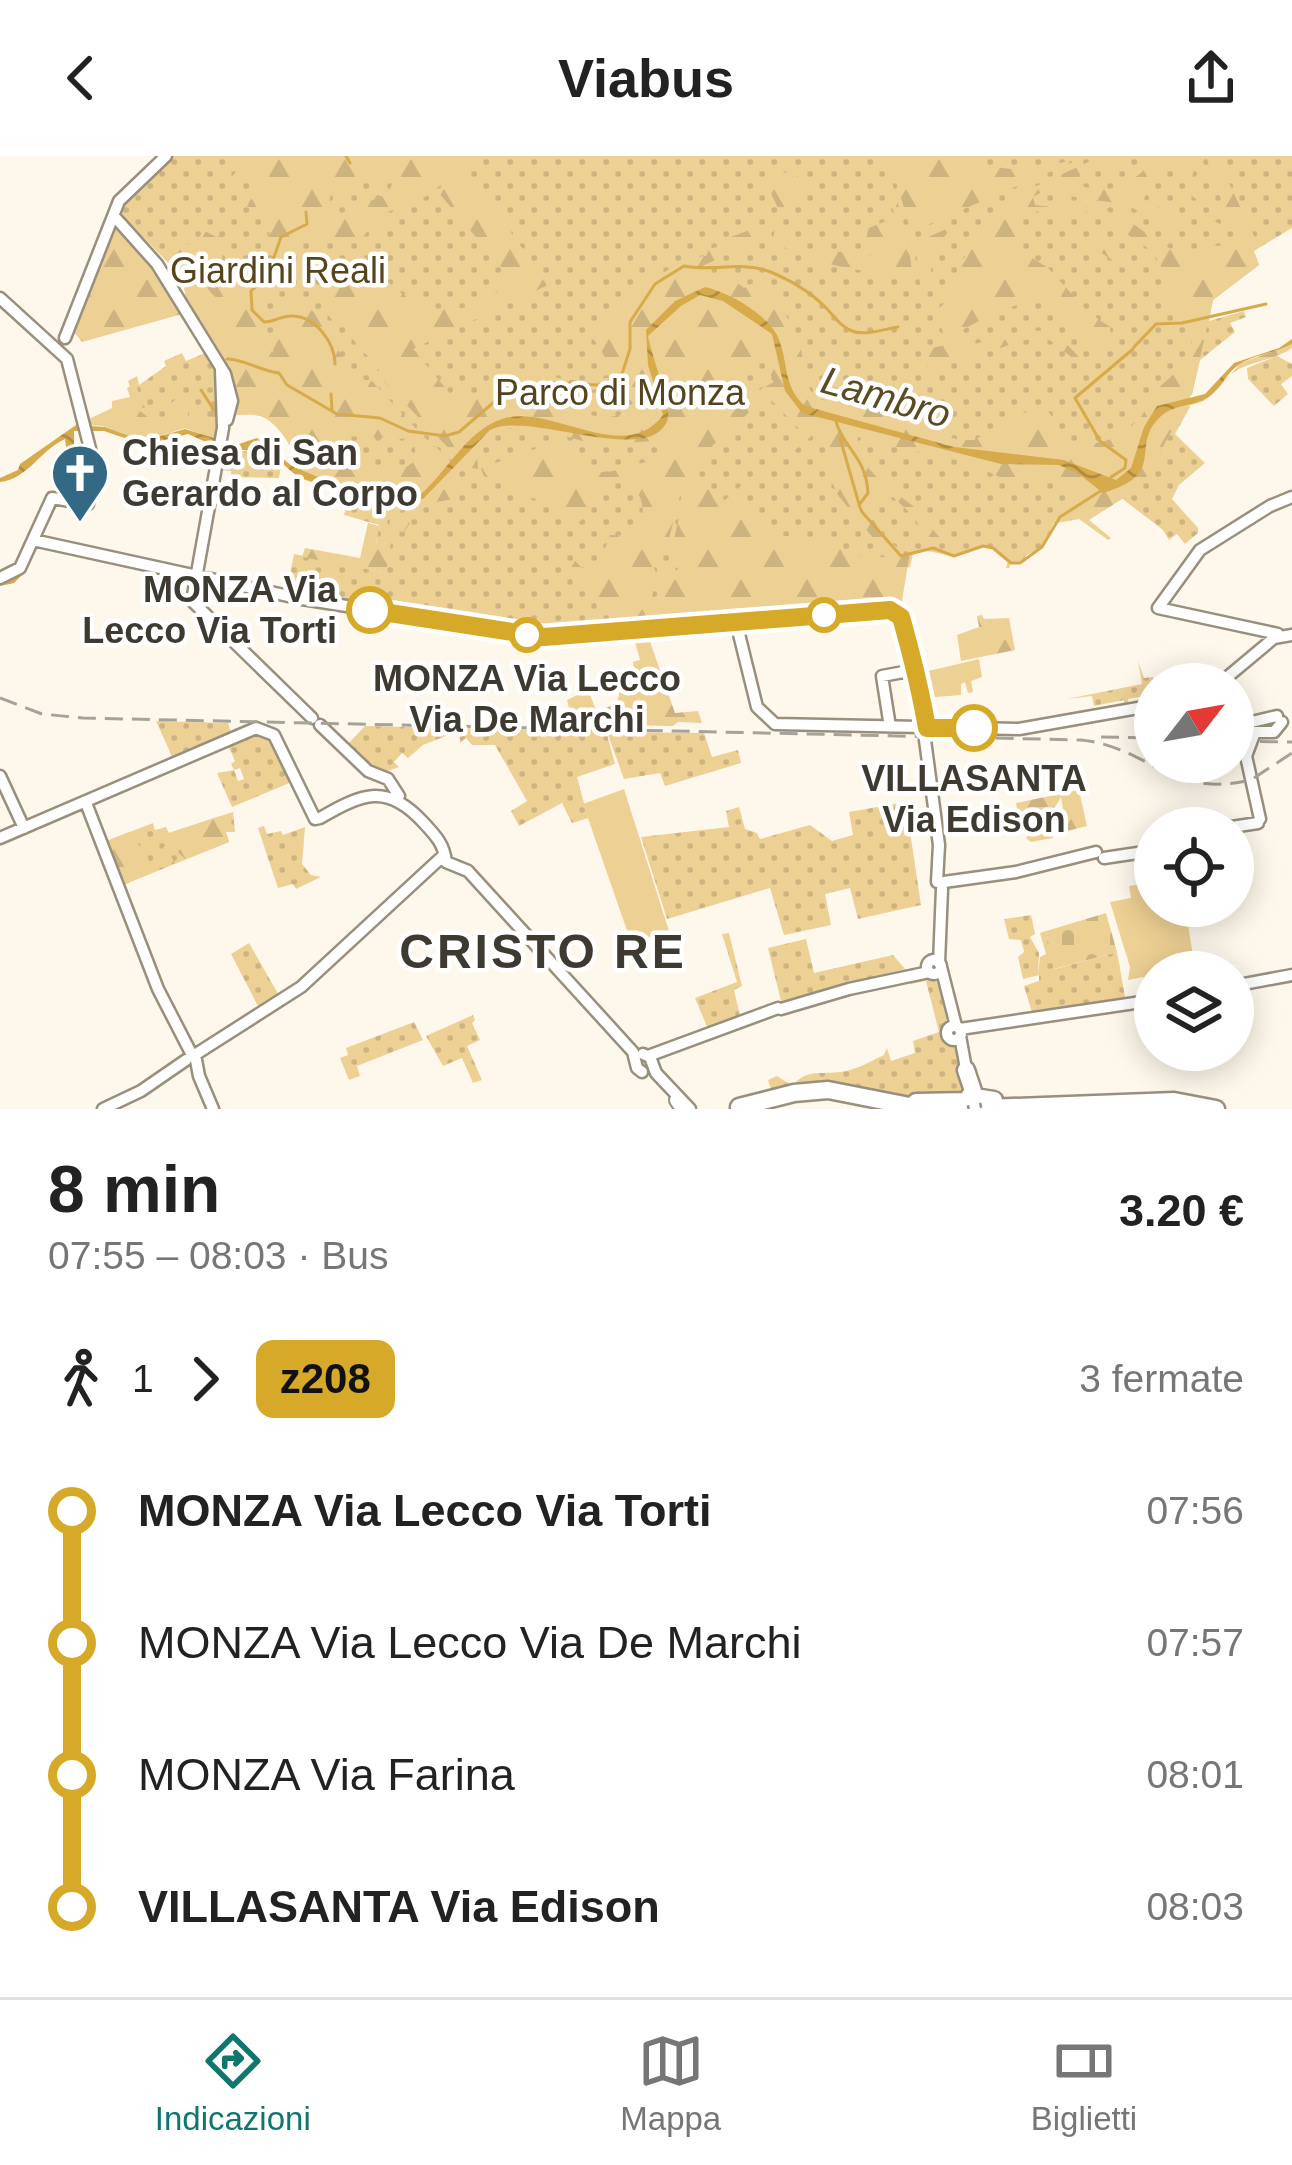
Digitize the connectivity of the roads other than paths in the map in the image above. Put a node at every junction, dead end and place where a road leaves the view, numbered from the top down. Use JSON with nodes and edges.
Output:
{"nodes":[{"id":1,"x":164,"y":157,"type":"edge"},
{"id":2,"x":118,"y":225,"type":"junction"},
{"id":3,"x":0,"y":298,"type":"edge"},
{"id":4,"x":63,"y":347,"type":"junction"},
{"id":5,"x":1292,"y":497,"type":"edge"},
{"id":6,"x":35,"y":541,"type":"junction"},
{"id":7,"x":196,"y":576,"type":"junction"},
{"id":8,"x":2,"y":578,"type":"edge"},
{"id":9,"x":737,"y":628,"type":"junction"},
{"id":10,"x":1281,"y":633,"type":"edge"},
{"id":11,"x":1245,"y":663,"type":"edge"},
{"id":12,"x":912,"y":672,"type":"junction"},
{"id":13,"x":1134,"y":709,"type":"edge"},
{"id":14,"x":1279,"y":720,"type":"edge"},
{"id":15,"x":923,"y":722,"type":"dead end"},
{"id":16,"x":890,"y":727,"type":"junction"},
{"id":17,"x":925,"y":740,"type":"dead end"},
{"id":18,"x":0,"y":776,"type":"edge"},
{"id":19,"x":379,"y":789,"type":"junction"},
{"id":20,"x":86,"y":803,"type":"junction"},
{"id":21,"x":1254,"y":821,"type":"edge"},
{"id":22,"x":24,"y":828,"type":"junction"},
{"id":23,"x":0,"y":838,"type":"edge"},
{"id":24,"x":1134,"y":852,"type":"edge"},
{"id":25,"x":449,"y":858,"type":"junction"},
{"id":26,"x":943,"y":884,"type":"junction"},
{"id":27,"x":934,"y":967,"type":"junction"},
{"id":28,"x":1292,"y":975,"type":"edge"},
{"id":29,"x":1254,"y":982,"type":"edge"},
{"id":30,"x":1134,"y":1003,"type":"edge"},
{"id":31,"x":956,"y":1033,"type":"junction"},
{"id":32,"x":192,"y":1060,"type":"junction"},
{"id":33,"x":646,"y":1062,"type":"junction"},
{"id":34,"x":964,"y":1062,"type":"junction"},
{"id":35,"x":780,"y":1104,"type":"edge"},
{"id":36,"x":684,"y":1107,"type":"edge"},
{"id":37,"x":901,"y":1107,"type":"edge"},
{"id":38,"x":1059,"y":1107,"type":"edge"},
{"id":39,"x":736,"y":1108,"type":"edge"},
{"id":40,"x":970,"y":1108,"type":"edge"},
{"id":41,"x":106,"y":1109,"type":"edge"},
{"id":42,"x":214,"y":1109,"type":"edge"},
{"id":43,"x":748,"y":1109,"type":"edge"},
{"id":44,"x":926,"y":1109,"type":"edge"},
{"id":45,"x":1201,"y":1109,"type":"edge"},
{"id":46,"x":1216,"y":1109,"type":"edge"}],
"edges":[{"from":1,"to":2,"type":"street"},
{"from":2,"to":4,"type":"street"},
{"from":2,"to":7,"type":"street"},
{"from":3,"to":4,"type":"street"},
{"from":4,"to":6,"type":"street"},
{"from":5,"to":10,"type":"street"},
{"from":6,"to":7,"type":"street"},
{"from":6,"to":8,"type":"street"},
{"from":7,"to":9,"type":"street"},
{"from":7,"to":19,"type":"street"},
{"from":9,"to":12,"type":"street"},
{"from":9,"to":16,"type":"street"},
{"from":10,"to":11,"type":"street"},
{"from":12,"to":15,"type":"street"},
{"from":12,"to":16,"type":"street"},
{"from":13,"to":16,"type":"street"},
{"from":14,"to":21,"type":"street"},
{"from":17,"to":26,"type":"street"},
{"from":18,"to":22,"type":"street"},
{"from":19,"to":20,"type":"street"},
{"from":19,"to":25,"type":"street"},
{"from":20,"to":22,"type":"street"},
{"from":20,"to":32,"type":"street"},
{"from":22,"to":23,"type":"street"},
{"from":24,"to":26,"type":"street"},
{"from":25,"to":32,"type":"street"},
{"from":25,"to":33,"type":"street"},
{"from":26,"to":27,"type":"street"},
{"from":27,"to":31,"type":"street"},
{"from":27,"to":33,"type":"street"},
{"from":28,"to":29,"type":"street"},
{"from":30,"to":31,"type":"street"},
{"from":31,"to":34,"type":"street"},
{"from":32,"to":41,"type":"street"},
{"from":32,"to":42,"type":"street"},
{"from":33,"to":36,"type":"street"},
{"from":34,"to":37,"type":"highway"},
{"from":34,"to":38,"type":"highway"},
{"from":34,"to":40,"type":"street"},
{"from":35,"to":37,"type":"highway"},
{"from":35,"to":43,"type":"highway"},
{"from":37,"to":39,"type":"highway"},
{"from":37,"to":44,"type":"highway"},
{"from":38,"to":40,"type":"highway"},
{"from":38,"to":45,"type":"highway"},
{"from":38,"to":46,"type":"highway"}]}
